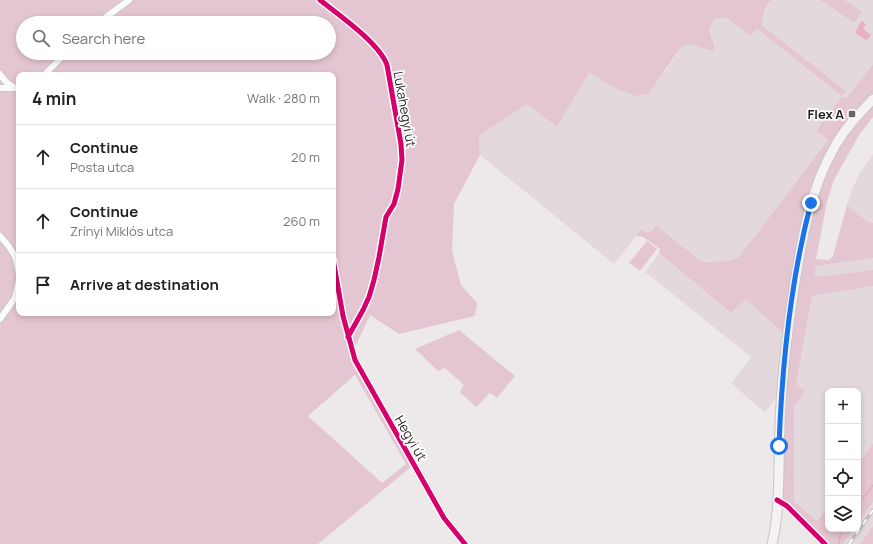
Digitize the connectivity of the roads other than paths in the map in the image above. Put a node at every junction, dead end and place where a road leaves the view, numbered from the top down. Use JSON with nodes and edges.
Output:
{"nodes":[{"id":1,"x":129,"y":0,"type":"edge"},
{"id":2,"x":320,"y":0,"type":"edge"},
{"id":3,"x":107,"y":16,"type":"edge"},
{"id":4,"x":59,"y":60,"type":"edge"},
{"id":5,"x":47,"y":72,"type":"edge"},
{"id":6,"x":0,"y":74,"type":"edge"},
{"id":7,"x":16,"y":87,"type":"edge"},
{"id":8,"x":0,"y":88,"type":"edge"},
{"id":9,"x":16,"y":88,"type":"edge"},
{"id":10,"x":873,"y":99,"type":"edge"},
{"id":11,"x":0,"y":236,"type":"edge"},
{"id":12,"x":16,"y":260,"type":"edge"},
{"id":13,"x":336,"y":278,"type":"edge"},
{"id":14,"x":16,"y":294,"type":"edge"},
{"id":15,"x":0,"y":319,"type":"edge"},
{"id":16,"x":348,"y":337,"type":"junction"},
{"id":17,"x":777,"y":500,"type":"junction"},
{"id":18,"x":465,"y":544,"type":"edge"},
{"id":19,"x":772,"y":544,"type":"edge"},
{"id":20,"x":825,"y":544,"type":"edge"}],
"edges":[{"from":1,"to":3,"type":"street"},
{"from":2,"to":16,"type":"street","name":"Lukahegyi út"},
{"from":4,"to":5,"type":"street"},
{"from":6,"to":7,"type":"street"},
{"from":8,"to":9,"type":"street"},
{"from":10,"to":17,"type":"main road"},
{"from":11,"to":12,"type":"street"},
{"from":13,"to":16,"type":"street","name":"Hegyi út"},
{"from":14,"to":15,"type":"street"},
{"from":16,"to":18,"type":"street","name":"Hegyi út"},
{"from":17,"to":19,"type":"main road"},
{"from":17,"to":20,"type":"street"}]}
